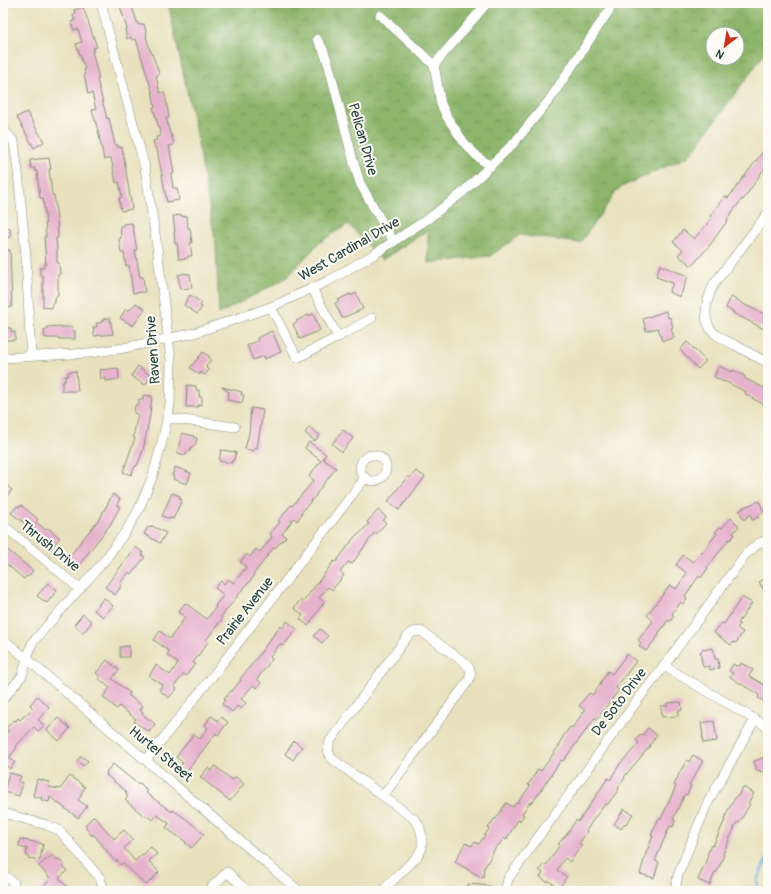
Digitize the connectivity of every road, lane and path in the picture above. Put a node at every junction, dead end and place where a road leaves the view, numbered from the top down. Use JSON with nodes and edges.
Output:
{"nodes":[{"id":1,"x":101,"y":3,"type":"edge"},
{"id":2,"x":487,"y":3,"type":"edge"},
{"id":3,"x":614,"y":3,"type":"edge"},
{"id":4,"x":380,"y":15,"type":"dead end"},
{"id":5,"x":317,"y":39,"type":"dead end"},
{"id":6,"x":434,"y":65,"type":"junction"},
{"id":7,"x":3,"y":129,"type":"edge"},
{"id":8,"x":491,"y":166,"type":"junction"},
{"id":9,"x":768,"y":213,"type":"edge"},
{"id":10,"x":394,"y":242,"type":"junction"},
{"id":11,"x":312,"y":288,"type":"junction"},
{"id":12,"x":271,"y":307,"type":"junction"},
{"id":13,"x":372,"y":318,"type":"dead end"},
{"id":14,"x":338,"y":337,"type":"junction"},
{"id":15,"x":168,"y":338,"type":"junction"},
{"id":16,"x":30,"y":356,"type":"junction"},
{"id":17,"x":3,"y":358,"type":"edge"},
{"id":18,"x":768,"y":363,"type":"edge"},
{"id":19,"x":168,"y":418,"type":"junction"},
{"id":20,"x":235,"y":427,"type":"dead end"},
{"id":21,"x":365,"y":478,"type":"dead end"},
{"id":22,"x":3,"y":526,"type":"edge"},
{"id":23,"x":768,"y":540,"type":"edge"},
{"id":24,"x":80,"y":589,"type":"junction"},
{"id":25,"x":3,"y":639,"type":"edge"},
{"id":26,"x":27,"y":659,"type":"junction"},
{"id":27,"x":664,"y":666,"type":"junction"},
{"id":28,"x":3,"y":698,"type":"edge"},
{"id":29,"x":755,"y":719,"type":"junction"},
{"id":30,"x":768,"y":727,"type":"edge"},
{"id":31,"x":146,"y":760,"type":"junction"},
{"id":32,"x":383,"y":796,"type":"junction"},
{"id":33,"x":3,"y":813,"type":"edge"},
{"id":34,"x":3,"y":874,"type":"edge"},
{"id":35,"x":245,"y":890,"type":"edge"},
{"id":36,"x":13,"y":891,"type":"edge"},
{"id":37,"x":104,"y":891,"type":"edge"},
{"id":38,"x":208,"y":891,"type":"edge"},
{"id":39,"x":299,"y":891,"type":"edge"},
{"id":40,"x":382,"y":891,"type":"edge"},
{"id":41,"x":505,"y":891,"type":"edge"},
{"id":42,"x":675,"y":891,"type":"edge"}],
"edges":[{"from":1,"to":15,"type":"street","name":"Raven Drive"},
{"from":2,"to":6,"type":"street"},
{"from":3,"to":8,"type":"street","name":"West Cardinal Drive"},
{"from":4,"to":6,"type":"street"},
{"from":5,"to":10,"type":"street","name":"Pelican Drive"},
{"from":6,"to":8,"type":"street"},
{"from":7,"to":16,"type":"street"},
{"from":8,"to":10,"type":"street","name":"West Cardinal Drive"},
{"from":9,"to":18,"type":"street"},
{"from":10,"to":11,"type":"street","name":"West Cardinal Drive"},
{"from":11,"to":12,"type":"street","name":"West Cardinal Drive"},
{"from":11,"to":14,"type":"street"},
{"from":12,"to":14,"type":"street"},
{"from":12,"to":15,"type":"street","name":"West Cardinal Drive"},
{"from":13,"to":14,"type":"street"},
{"from":15,"to":16,"type":"street","name":"West Cardinal Drive"},
{"from":15,"to":19,"type":"street","name":"Raven Drive"},
{"from":16,"to":17,"type":"street","name":"West Cardinal Drive"},
{"from":19,"to":20,"type":"street"},
{"from":19,"to":24,"type":"street","name":"Raven Drive"},
{"from":21,"to":31,"type":"street","name":"Prairie Avenue"},
{"from":22,"to":24,"type":"street","name":"Thrush Drive"},
{"from":23,"to":27,"type":"street","name":"De Soto Drive"},
{"from":24,"to":26,"type":"street","name":"Raven Drive"},
{"from":25,"to":26,"type":"street","name":"Hurtel Street"},
{"from":26,"to":28,"type":"street","name":"Raven Drive"},
{"from":26,"to":31,"type":"street","name":"Hurtel Street"},
{"from":27,"to":29,"type":"street"},
{"from":27,"to":41,"type":"street","name":"De Soto Drive"},
{"from":29,"to":30,"type":"street"},
{"from":29,"to":42,"type":"street"},
{"from":31,"to":39,"type":"street","name":"Hurtel Street"},
{"from":32,"to":32,"type":"street"},
{"from":32,"to":40,"type":"street"},
{"from":33,"to":37,"type":"street"},
{"from":34,"to":36,"type":"street"},
{"from":35,"to":38,"type":"street"}]}
